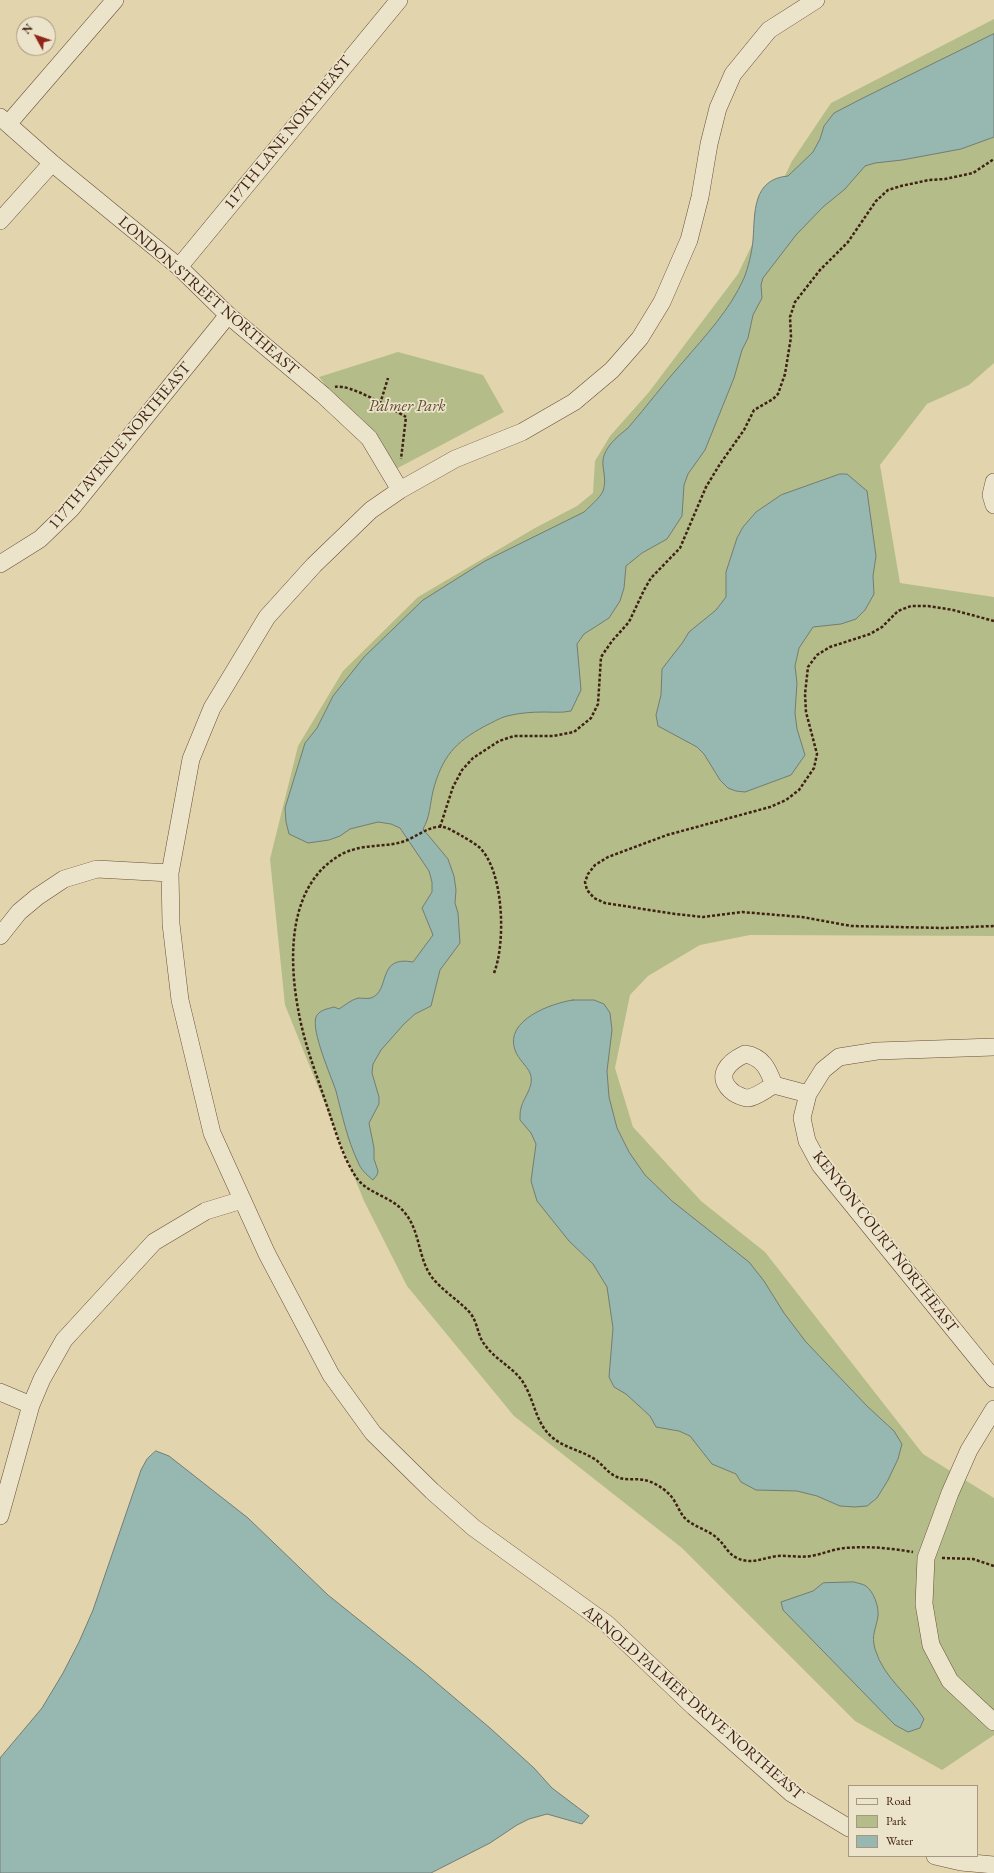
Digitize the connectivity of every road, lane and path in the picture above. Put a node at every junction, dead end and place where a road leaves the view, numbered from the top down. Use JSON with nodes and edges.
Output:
{"nodes":[{"id":1,"x":115,"y":0,"type":"edge"},
{"id":2,"x":399,"y":0,"type":"edge"},
{"id":3,"x":816,"y":0,"type":"edge"},
{"id":4,"x":4,"y":121,"type":"edge"},
{"id":5,"x":994,"y":159,"type":"edge"},
{"id":6,"x":52,"y":164,"type":"junction"},
{"id":7,"x":0,"y":221,"type":"edge"},
{"id":8,"x":178,"y":267,"type":"junction"},
{"id":9,"x":228,"y":314,"type":"junction"},
{"id":10,"x":388,"y":378,"type":"dead end"},
{"id":11,"x":320,"y":392,"type":"junction"},
{"id":12,"x":380,"y":404,"type":"junction"},
{"id":13,"x":396,"y":482,"type":"junction"},
{"id":14,"x":994,"y":482,"type":"edge"},
{"id":15,"x":994,"y":505,"type":"edge"},
{"id":16,"x":0,"y":564,"type":"edge"},
{"id":17,"x":994,"y":621,"type":"edge"},
{"id":18,"x":440,"y":827,"type":"junction"},
{"id":19,"x":170,"y":873,"type":"junction"},
{"id":20,"x":994,"y":926,"type":"edge"},
{"id":21,"x":0,"y":936,"type":"edge"},
{"id":22,"x":494,"y":973,"type":"dead end"},
{"id":23,"x":994,"y":1048,"type":"edge"},
{"id":24,"x":774,"y":1085,"type":"dead end"},
{"id":25,"x":808,"y":1094,"type":"junction"},
{"id":26,"x":242,"y":1200,"type":"junction"},
{"id":27,"x":994,"y":1379,"type":"edge"},
{"id":28,"x":0,"y":1392,"type":"edge"},
{"id":29,"x":31,"y":1405,"type":"junction"},
{"id":30,"x":994,"y":1409,"type":"edge"},
{"id":31,"x":0,"y":1516,"type":"edge"},
{"id":32,"x":876,"y":1547,"type":"dead end"},
{"id":33,"x":994,"y":1722,"type":"edge"},
{"id":34,"x":848,"y":1827,"type":"edge"},
{"id":35,"x":940,"y":1857,"type":"edge"},
{"id":36,"x":994,"y":1865,"type":"edge"}],
"edges":[{"from":1,"to":4,"type":"street"},
{"from":2,"to":8,"type":"street","name":"117TH LANE NORTHEAST"},
{"from":3,"to":13,"type":"street","name":"ARNOLD PALMER DRIVE NORTHEAST"},
{"from":4,"to":6,"type":"street","name":"LONDON STREET NORTHEAST"},
{"from":5,"to":18,"type":"path"},
{"from":6,"to":7,"type":"street"},
{"from":6,"to":8,"type":"street","name":"LONDON STREET NORTHEAST"},
{"from":8,"to":9,"type":"street","name":"LONDON STREET NORTHEAST"},
{"from":9,"to":11,"type":"street","name":"LONDON STREET NORTHEAST"},
{"from":9,"to":16,"type":"street","name":"117TH AVENUE NORTHEAST"},
{"from":10,"to":12,"type":"path"},
{"from":11,"to":12,"type":"path"},
{"from":11,"to":13,"type":"street","name":"LONDON STREET NORTHEAST"},
{"from":12,"to":13,"type":"path"},
{"from":13,"to":19,"type":"street","name":"ARNOLD PALMER DRIVE NORTHEAST"},
{"from":14,"to":15,"type":"street"},
{"from":17,"to":20,"type":"path"},
{"from":18,"to":22,"type":"path"},
{"from":18,"to":32,"type":"path"},
{"from":19,"to":21,"type":"street"},
{"from":19,"to":26,"type":"street","name":"ARNOLD PALMER DRIVE NORTHEAST"},
{"from":23,"to":25,"type":"street","name":"KENYON COURT NORTHEAST"},
{"from":24,"to":25,"type":"street"},
{"from":25,"to":27,"type":"street","name":"KENYON COURT NORTHEAST"},
{"from":26,"to":29,"type":"street"},
{"from":26,"to":34,"type":"street","name":"ARNOLD PALMER DRIVE NORTHEAST"},
{"from":28,"to":29,"type":"street"},
{"from":29,"to":31,"type":"street"},
{"from":30,"to":33,"type":"street"},
{"from":35,"to":36,"type":"street"}]}
